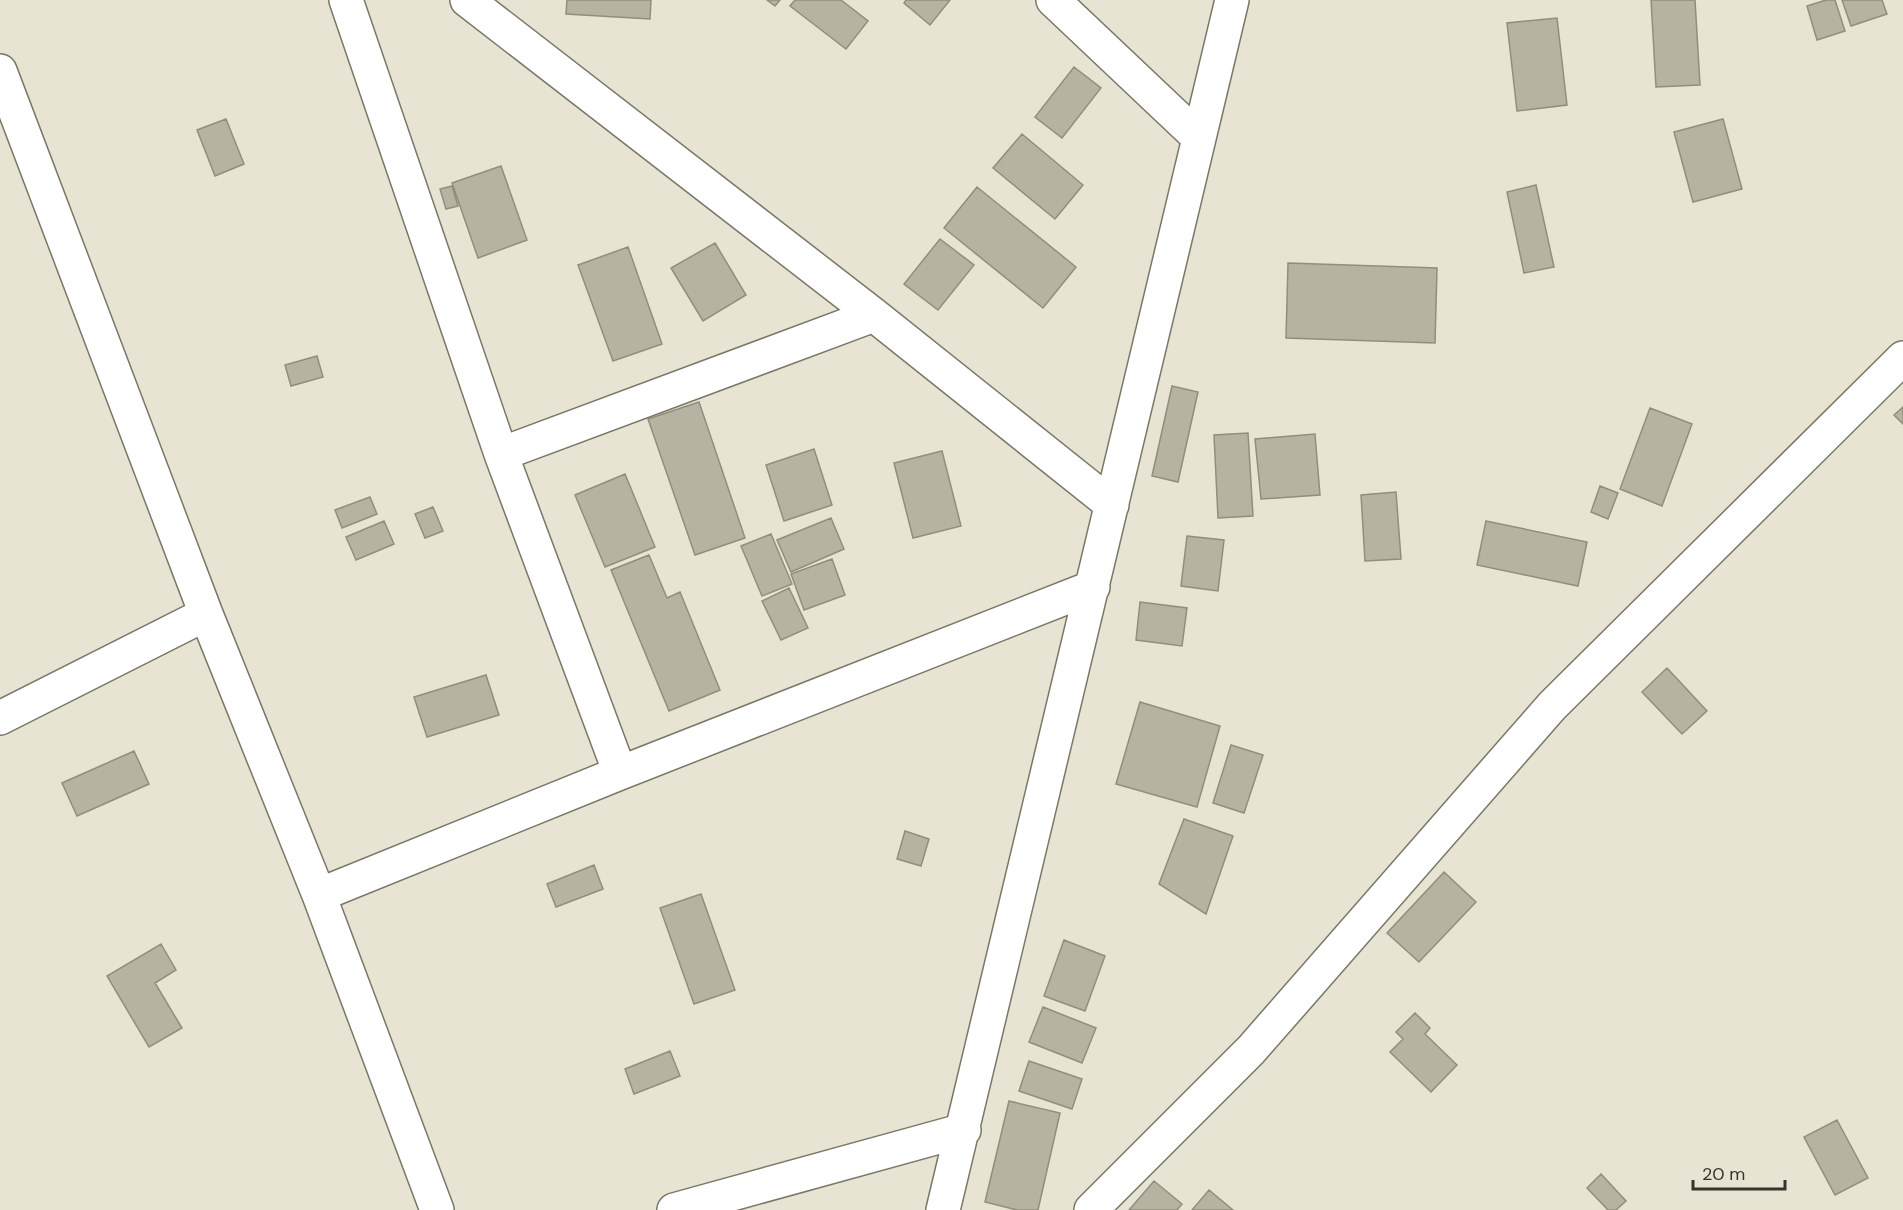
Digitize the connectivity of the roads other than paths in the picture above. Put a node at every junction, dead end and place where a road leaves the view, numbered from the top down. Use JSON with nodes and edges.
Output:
{"nodes":[{"id":1,"x":346,"y":0,"type":"edge"},
{"id":2,"x":467,"y":0,"type":"edge"},
{"id":3,"x":1053,"y":0,"type":"edge"},
{"id":4,"x":1232,"y":0,"type":"edge"},
{"id":5,"x":0,"y":70,"type":"edge"},
{"id":6,"x":1199,"y":138,"type":"junction"},
{"id":7,"x":874,"y":315,"type":"junction"},
{"id":8,"x":1903,"y":358,"type":"edge"},
{"id":9,"x":501,"y":454,"type":"junction"},
{"id":10,"x":1112,"y":505,"type":"junction"},
{"id":11,"x":1092,"y":587,"type":"junction"},
{"id":12,"x":206,"y":614,"type":"junction"},
{"id":13,"x":0,"y":718,"type":"edge"},
{"id":14,"x":620,"y":773,"type":"junction"},
{"id":15,"x":319,"y":895,"type":"junction"},
{"id":16,"x":964,"y":1130,"type":"junction"},
{"id":17,"x":436,"y":1210,"type":"edge"},
{"id":18,"x":674,"y":1210,"type":"edge"},
{"id":19,"x":943,"y":1210,"type":"edge"},
{"id":20,"x":1091,"y":1210,"type":"edge"}],
"edges":[{"from":1,"to":9,"type":"street"},
{"from":2,"to":7,"type":"street"},
{"from":3,"to":6,"type":"street"},
{"from":4,"to":6,"type":"street"},
{"from":5,"to":12,"type":"street"},
{"from":6,"to":10,"type":"street"},
{"from":7,"to":9,"type":"street"},
{"from":7,"to":10,"type":"street"},
{"from":8,"to":20,"type":"street"},
{"from":9,"to":14,"type":"street"},
{"from":10,"to":11,"type":"street"},
{"from":11,"to":14,"type":"street"},
{"from":11,"to":16,"type":"street"},
{"from":12,"to":13,"type":"street"},
{"from":12,"to":15,"type":"street"},
{"from":14,"to":15,"type":"street"},
{"from":15,"to":17,"type":"street"},
{"from":16,"to":18,"type":"street"},
{"from":16,"to":19,"type":"street"}]}
